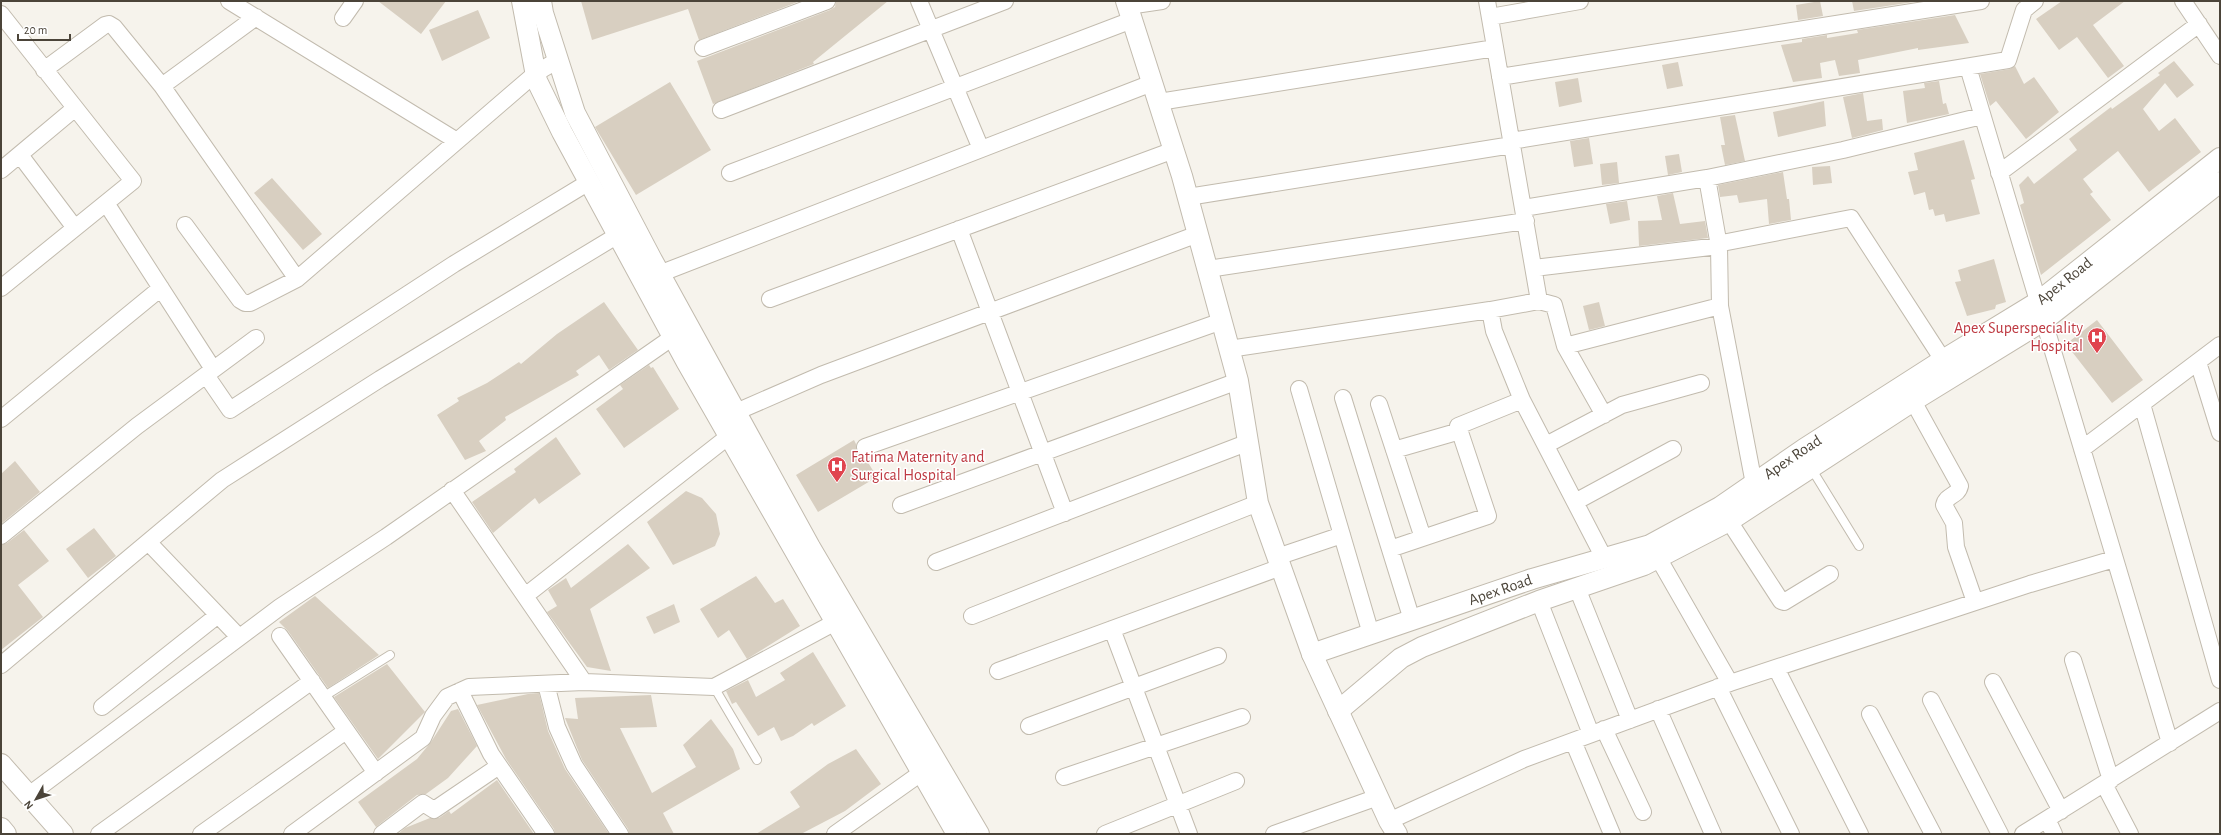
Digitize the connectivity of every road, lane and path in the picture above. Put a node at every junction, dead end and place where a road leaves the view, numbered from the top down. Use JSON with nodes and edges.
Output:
{"nodes":[{"id":1,"x":229,"y":1,"type":"edge"},
{"id":2,"x":354,"y":1,"type":"edge"},
{"id":3,"x":522,"y":1,"type":"edge"},
{"id":4,"x":541,"y":1,"type":"edge"},
{"id":5,"x":827,"y":1,"type":"edge"},
{"id":6,"x":919,"y":1,"type":"edge"},
{"id":7,"x":1005,"y":1,"type":"edge"},
{"id":8,"x":1162,"y":1,"type":"edge"},
{"id":9,"x":1487,"y":1,"type":"edge"},
{"id":10,"x":1580,"y":1,"type":"edge"},
{"id":11,"x":1981,"y":1,"type":"edge"},
{"id":12,"x":2035,"y":1,"type":"edge"},
{"id":13,"x":2184,"y":1,"type":"edge"},
{"id":14,"x":1129,"y":9,"type":"edge"},
{"id":15,"x":1,"y":14,"type":"edge"},
{"id":16,"x":256,"y":17,"type":"junction"},
{"id":17,"x":1490,"y":17,"type":"junction"},
{"id":18,"x":342,"y":18,"type":"dead end"},
{"id":19,"x":2199,"y":24,"type":"junction"},
{"id":20,"x":931,"y":29,"type":"junction"},
{"id":21,"x":703,"y":48,"type":"dead end"},
{"id":22,"x":1496,"y":48,"type":"junction"},
{"id":23,"x":2220,"y":56,"type":"edge"},
{"id":24,"x":558,"y":60,"type":"junction"},
{"id":25,"x":1968,"y":67,"type":"junction"},
{"id":26,"x":44,"y":70,"type":"junction"},
{"id":27,"x":536,"y":73,"type":"junction"},
{"id":28,"x":1500,"y":76,"type":"junction"},
{"id":29,"x":1152,"y":82,"type":"junction"},
{"id":30,"x":162,"y":86,"type":"junction"},
{"id":31,"x":955,"y":87,"type":"junction"},
{"id":32,"x":1159,"y":102,"type":"junction"},
{"id":33,"x":74,"y":108,"type":"junction"},
{"id":34,"x":721,"y":110,"type":"dead end"},
{"id":35,"x":1982,"y":116,"type":"junction"},
{"id":36,"x":457,"y":141,"type":"junction"},
{"id":37,"x":1512,"y":143,"type":"junction"},
{"id":38,"x":981,"y":149,"type":"junction"},
{"id":39,"x":1174,"y":150,"type":"junction"},
{"id":40,"x":20,"y":155,"type":"junction"},
{"id":41,"x":2220,"y":158,"type":"edge"},
{"id":42,"x":1,"y":170,"type":"edge"},
{"id":43,"x":1999,"y":172,"type":"junction"},
{"id":44,"x":730,"y":174,"type":"dead end"},
{"id":45,"x":1707,"y":178,"type":"junction"},
{"id":46,"x":589,"y":182,"type":"junction"},
{"id":47,"x":2220,"y":182,"type":"edge"},
{"id":48,"x":1188,"y":197,"type":"junction"},
{"id":49,"x":106,"y":203,"type":"junction"},
{"id":50,"x":1524,"y":215,"type":"junction"},
{"id":51,"x":185,"y":225,"type":"dead end"},
{"id":52,"x":75,"y":228,"type":"junction"},
{"id":53,"x":959,"y":229,"type":"junction"},
{"id":54,"x":1198,"y":234,"type":"junction"},
{"id":55,"x":618,"y":235,"type":"junction"},
{"id":56,"x":1719,"y":246,"type":"junction"},
{"id":57,"x":1534,"y":268,"type":"junction"},
{"id":58,"x":1208,"y":269,"type":"junction"},
{"id":59,"x":659,"y":274,"type":"junction"},
{"id":60,"x":297,"y":279,"type":"junction"},
{"id":61,"x":1,"y":288,"type":"edge"},
{"id":62,"x":161,"y":288,"type":"junction"},
{"id":63,"x":770,"y":299,"type":"dead end"},
{"id":64,"x":1539,"y":301,"type":"junction"},
{"id":65,"x":2038,"y":302,"type":"junction"},
{"id":66,"x":1720,"y":306,"type":"junction"},
{"id":67,"x":1490,"y":310,"type":"junction"},
{"id":68,"x":990,"y":312,"type":"junction"},
{"id":69,"x":2044,"y":321,"type":"junction"},
{"id":70,"x":1222,"y":322,"type":"junction"},
{"id":71,"x":681,"y":332,"type":"junction"},
{"id":72,"x":256,"y":338,"type":"dead end"},
{"id":73,"x":2220,"y":345,"type":"edge"},
{"id":74,"x":1564,"y":346,"type":"junction"},
{"id":75,"x":1229,"y":349,"type":"junction"},
{"id":76,"x":1943,"y":360,"type":"junction"},
{"id":77,"x":2198,"y":362,"type":"junction"},
{"id":78,"x":210,"y":372,"type":"junction"},
{"id":79,"x":1238,"y":382,"type":"junction"},
{"id":80,"x":1701,"y":383,"type":"dead end"},
{"id":81,"x":1299,"y":389,"type":"dead end"},
{"id":82,"x":1020,"y":392,"type":"junction"},
{"id":83,"x":1343,"y":398,"type":"dead end"},
{"id":84,"x":1522,"y":400,"type":"junction"},
{"id":85,"x":1913,"y":401,"type":"junction"},
{"id":86,"x":1379,"y":404,"type":"dead end"},
{"id":87,"x":2142,"y":404,"type":"junction"},
{"id":88,"x":736,"y":412,"type":"junction"},
{"id":89,"x":1604,"y":415,"type":"junction"},
{"id":90,"x":1,"y":418,"type":"edge"},
{"id":91,"x":1460,"y":431,"type":"junction"},
{"id":92,"x":2220,"y":433,"type":"edge"},
{"id":93,"x":729,"y":436,"type":"junction"},
{"id":94,"x":1249,"y":442,"type":"junction"},
{"id":95,"x":1546,"y":445,"type":"junction"},
{"id":96,"x":865,"y":447,"type":"dead end"},
{"id":97,"x":1673,"y":449,"type":"dead end"},
{"id":98,"x":2082,"y":449,"type":"junction"},
{"id":99,"x":1394,"y":450,"type":"junction"},
{"id":100,"x":1042,"y":453,"type":"junction"},
{"id":101,"x":1811,"y":468,"type":"junction"},
{"id":102,"x":1754,"y":484,"type":"junction"},
{"id":103,"x":452,"y":490,"type":"junction"},
{"id":104,"x":1575,"y":502,"type":"junction"},
{"id":105,"x":1258,"y":503,"type":"junction"},
{"id":106,"x":901,"y":505,"type":"dead end"},
{"id":107,"x":1065,"y":513,"type":"junction"},
{"id":108,"x":1729,"y":521,"type":"junction"},
{"id":109,"x":1,"y":536,"type":"edge"},
{"id":110,"x":1342,"y":536,"type":"junction"},
{"id":111,"x":1423,"y":538,"type":"junction"},
{"id":112,"x":149,"y":543,"type":"junction"},
{"id":113,"x":1859,"y":546,"type":"dead end"},
{"id":114,"x":1390,"y":549,"type":"junction"},
{"id":115,"x":1654,"y":552,"type":"junction"},
{"id":116,"x":1604,"y":558,"type":"junction"},
{"id":117,"x":2114,"y":559,"type":"junction"},
{"id":118,"x":936,"y":562,"type":"dead end"},
{"id":119,"x":1279,"y":562,"type":"junction"},
{"id":120,"x":1830,"y":574,"type":"dead end"},
{"id":121,"x":1577,"y":588,"type":"junction"},
{"id":122,"x":525,"y":596,"type":"junction"},
{"id":123,"x":1539,"y":601,"type":"junction"},
{"id":124,"x":1975,"y":602,"type":"junction"},
{"id":125,"x":218,"y":615,"type":"junction"},
{"id":126,"x":972,"y":616,"type":"dead end"},
{"id":127,"x":843,"y":618,"type":"junction"},
{"id":128,"x":1412,"y":620,"type":"junction"},
{"id":129,"x":1112,"y":629,"type":"junction"},
{"id":130,"x":1371,"y":634,"type":"junction"},
{"id":131,"x":280,"y":636,"type":"dead end"},
{"id":132,"x":239,"y":637,"type":"junction"},
{"id":133,"x":1312,"y":654,"type":"junction"},
{"id":134,"x":390,"y":655,"type":"dead end"},
{"id":135,"x":1218,"y":656,"type":"dead end"},
{"id":136,"x":2073,"y":660,"type":"dead end"},
{"id":137,"x":1,"y":665,"type":"edge"},
{"id":138,"x":1776,"y":668,"type":"junction"},
{"id":139,"x":998,"y":671,"type":"dead end"},
{"id":140,"x":2220,"y":680,"type":"edge"},
{"id":141,"x":312,"y":681,"type":"junction"},
{"id":142,"x":584,"y":682,"type":"junction"},
{"id":143,"x":1993,"y":682,"type":"dead end"},
{"id":144,"x":546,"y":684,"type":"junction"},
{"id":145,"x":1724,"y":685,"type":"junction"},
{"id":146,"x":714,"y":687,"type":"junction"},
{"id":147,"x":1134,"y":687,"type":"junction"},
{"id":148,"x":460,"y":691,"type":"junction"},
{"id":149,"x":323,"y":697,"type":"junction"},
{"id":150,"x":1931,"y":700,"type":"dead end"},
{"id":151,"x":102,"y":707,"type":"dead end"},
{"id":152,"x":1658,"y":709,"type":"junction"},
{"id":153,"x":2220,"y":710,"type":"edge"},
{"id":154,"x":1338,"y":711,"type":"junction"},
{"id":155,"x":1870,"y":714,"type":"dead end"},
{"id":156,"x":1242,"y":717,"type":"dead end"},
{"id":157,"x":1630,"y":720,"type":"junction"},
{"id":158,"x":1029,"y":726,"type":"dead end"},
{"id":159,"x":346,"y":731,"type":"junction"},
{"id":160,"x":1598,"y":732,"type":"junction"},
{"id":161,"x":1574,"y":741,"type":"junction"},
{"id":162,"x":2170,"y":743,"type":"junction"},
{"id":163,"x":1157,"y":746,"type":"junction"},
{"id":164,"x":757,"y":760,"type":"dead end"},
{"id":165,"x":1,"y":764,"type":"edge"},
{"id":166,"x":499,"y":766,"type":"junction"},
{"id":167,"x":929,"y":767,"type":"junction"},
{"id":168,"x":376,"y":773,"type":"junction"},
{"id":169,"x":1064,"y":777,"type":"dead end"},
{"id":170,"x":1236,"y":781,"type":"dead end"},
{"id":171,"x":2108,"y":782,"type":"junction"},
{"id":172,"x":29,"y":795,"type":"junction"},
{"id":173,"x":1378,"y":797,"type":"junction"},
{"id":174,"x":1179,"y":804,"type":"junction"},
{"id":175,"x":2061,"y":811,"type":"junction"},
{"id":176,"x":1643,"y":812,"type":"dead end"},
{"id":177,"x":2047,"y":819,"type":"junction"},
{"id":178,"x":1,"y":828,"type":"edge"},
{"id":179,"x":1393,"y":828,"type":"edge"},
{"id":180,"x":390,"y":832,"type":"edge"},
{"id":181,"x":6,"y":834,"type":"edge"},
{"id":182,"x":63,"y":834,"type":"edge"},
{"id":183,"x":99,"y":834,"type":"edge"},
{"id":184,"x":201,"y":834,"type":"edge"},
{"id":185,"x":292,"y":834,"type":"edge"},
{"id":186,"x":546,"y":834,"type":"edge"},
{"id":187,"x":620,"y":834,"type":"edge"},
{"id":188,"x":835,"y":834,"type":"edge"},
{"id":189,"x":957,"y":834,"type":"edge"},
{"id":190,"x":980,"y":834,"type":"edge"},
{"id":191,"x":1105,"y":834,"type":"edge"},
{"id":192,"x":1189,"y":834,"type":"edge"},
{"id":193,"x":1274,"y":834,"type":"edge"},
{"id":194,"x":1612,"y":834,"type":"edge"},
{"id":195,"x":1713,"y":834,"type":"edge"},
{"id":196,"x":1791,"y":834,"type":"edge"},
{"id":197,"x":1860,"y":834,"type":"edge"},
{"id":198,"x":1933,"y":834,"type":"edge"},
{"id":199,"x":2000,"y":834,"type":"edge"},
{"id":200,"x":2024,"y":834,"type":"edge"},
{"id":201,"x":2054,"y":834,"type":"edge"},
{"id":202,"x":2130,"y":834,"type":"edge"}],
"edges":[{"from":1,"to":16,"type":"street"},
{"from":2,"to":18,"type":"street"},
{"from":3,"to":27,"type":"street"},
{"from":4,"to":24,"type":"street"},
{"from":5,"to":21,"type":"street"},
{"from":6,"to":20,"type":"street"},
{"from":7,"to":20,"type":"street"},
{"from":8,"to":14,"type":"street"},
{"from":9,"to":17,"type":"street"},
{"from":10,"to":17,"type":"street"},
{"from":11,"to":28,"type":"street"},
{"from":12,"to":25,"type":"street"},
{"from":13,"to":19,"type":"street"},
{"from":14,"to":29,"type":"street"},
{"from":14,"to":31,"type":"street"},
{"from":15,"to":26,"type":"street"},
{"from":16,"to":30,"type":"street"},
{"from":16,"to":36,"type":"street"},
{"from":17,"to":22,"type":"street"},
{"from":19,"to":23,"type":"street"},
{"from":19,"to":43,"type":"street"},
{"from":20,"to":31,"type":"street"},
{"from":20,"to":34,"type":"street"},
{"from":22,"to":28,"type":"street"},
{"from":22,"to":32,"type":"street"},
{"from":24,"to":27,"type":"street"},
{"from":24,"to":59,"type":"street"},
{"from":25,"to":35,"type":"street"},
{"from":25,"to":37,"type":"street"},
{"from":26,"to":30,"type":"street"},
{"from":26,"to":33,"type":"street"},
{"from":27,"to":36,"type":"street"},
{"from":27,"to":46,"type":"street"},
{"from":28,"to":37,"type":"street"},
{"from":29,"to":32,"type":"street"},
{"from":29,"to":38,"type":"street"},
{"from":30,"to":60,"type":"street"},
{"from":31,"to":38,"type":"street"},
{"from":31,"to":44,"type":"street"},
{"from":32,"to":39,"type":"street"},
{"from":33,"to":40,"type":"street"},
{"from":33,"to":49,"type":"street"},
{"from":35,"to":43,"type":"street"},
{"from":35,"to":45,"type":"street"},
{"from":36,"to":60,"type":"street"},
{"from":37,"to":48,"type":"street"},
{"from":37,"to":50,"type":"street"},
{"from":38,"to":59,"type":"street"},
{"from":39,"to":48,"type":"street"},
{"from":39,"to":53,"type":"street"},
{"from":40,"to":42,"type":"street"},
{"from":40,"to":52,"type":"street"},
{"from":41,"to":65,"type":"street","name":"Apex Road"},
{"from":43,"to":65,"type":"street"},
{"from":45,"to":50,"type":"street"},
{"from":45,"to":56,"type":"street"},
{"from":46,"to":55,"type":"street"},
{"from":46,"to":78,"type":"street"},
{"from":47,"to":69,"type":"street","name":"Apex Road"},
{"from":48,"to":54,"type":"street"},
{"from":49,"to":52,"type":"street"},
{"from":49,"to":62,"type":"street"},
{"from":50,"to":57,"type":"street"},
{"from":50,"to":58,"type":"street"},
{"from":51,"to":60,"type":"street"},
{"from":52,"to":61,"type":"street"},
{"from":53,"to":63,"type":"street"},
{"from":53,"to":68,"type":"street"},
{"from":54,"to":58,"type":"street"},
{"from":54,"to":68,"type":"street"},
{"from":55,"to":71,"type":"street"},
{"from":55,"to":112,"type":"street"},
{"from":56,"to":57,"type":"street"},
{"from":56,"to":66,"type":"street"},
{"from":56,"to":76,"type":"street"},
{"from":57,"to":64,"type":"street"},
{"from":58,"to":70,"type":"street"},
{"from":59,"to":71,"type":"street"},
{"from":62,"to":78,"type":"street"},
{"from":62,"to":90,"type":"street"},
{"from":64,"to":67,"type":"street"},
{"from":64,"to":74,"type":"street"},
{"from":65,"to":69,"type":"street"},
{"from":65,"to":76,"type":"street","name":"Apex Road"},
{"from":66,"to":74,"type":"street"},
{"from":66,"to":102,"type":"street"},
{"from":67,"to":75,"type":"street"},
{"from":67,"to":84,"type":"street"},
{"from":68,"to":82,"type":"street"},
{"from":68,"to":88,"type":"street"},
{"from":69,"to":85,"type":"street","name":"Apex Road"},
{"from":69,"to":98,"type":"street"},
{"from":70,"to":75,"type":"street"},
{"from":70,"to":82,"type":"street"},
{"from":71,"to":88,"type":"street"},
{"from":71,"to":93,"type":"street"},
{"from":71,"to":103,"type":"street"},
{"from":72,"to":78,"type":"street"},
{"from":73,"to":77,"type":"street"},
{"from":74,"to":89,"type":"street"},
{"from":75,"to":79,"type":"street"},
{"from":76,"to":102,"type":"street","name":"Apex Road"},
{"from":77,"to":87,"type":"street"},
{"from":77,"to":92,"type":"street"},
{"from":78,"to":109,"type":"street"},
{"from":79,"to":94,"type":"street"},
{"from":79,"to":100,"type":"street"},
{"from":80,"to":89,"type":"street"},
{"from":81,"to":110,"type":"street"},
{"from":82,"to":96,"type":"street"},
{"from":82,"to":100,"type":"street"},
{"from":83,"to":114,"type":"street"},
{"from":84,"to":91,"type":"street"},
{"from":84,"to":95,"type":"street"},
{"from":85,"to":101,"type":"street","name":"Apex Road"},
{"from":85,"to":124,"type":"street"},
{"from":86,"to":99,"type":"street"},
{"from":87,"to":98,"type":"street"},
{"from":87,"to":140,"type":"street"},
{"from":88,"to":127,"type":"street"},
{"from":89,"to":95,"type":"street"},
{"from":91,"to":99,"type":"street"},
{"from":91,"to":111,"type":"street"},
{"from":93,"to":122,"type":"street"},
{"from":93,"to":127,"type":"street"},
{"from":94,"to":105,"type":"street"},
{"from":94,"to":107,"type":"street"},
{"from":95,"to":104,"type":"street"},
{"from":97,"to":104,"type":"street"},
{"from":98,"to":117,"type":"street"},
{"from":99,"to":111,"type":"street"},
{"from":100,"to":106,"type":"street"},
{"from":100,"to":107,"type":"street"},
{"from":101,"to":108,"type":"street","name":"Apex Road"},
{"from":101,"to":113,"type":"lane"},
{"from":102,"to":115,"type":"street","name":"Apex Road"},
{"from":103,"to":122,"type":"street"},
{"from":103,"to":132,"type":"street"},
{"from":104,"to":116,"type":"street"},
{"from":105,"to":119,"type":"street"},
{"from":105,"to":126,"type":"street"},
{"from":107,"to":118,"type":"street"},
{"from":108,"to":115,"type":"street","name":"Apex Road"},
{"from":108,"to":120,"type":"street"},
{"from":110,"to":119,"type":"street"},
{"from":110,"to":130,"type":"street"},
{"from":111,"to":114,"type":"street"},
{"from":112,"to":125,"type":"street"},
{"from":112,"to":137,"type":"street"},
{"from":114,"to":128,"type":"street"},
{"from":115,"to":116,"type":"street","name":"Apex Road"},
{"from":115,"to":121,"type":"street","name":"Apex Road"},
{"from":115,"to":145,"type":"street"},
{"from":116,"to":128,"type":"street","name":"Apex Road"},
{"from":117,"to":124,"type":"street"},
{"from":117,"to":162,"type":"street"},
{"from":119,"to":129,"type":"street"},
{"from":119,"to":133,"type":"street"},
{"from":121,"to":123,"type":"street","name":"Apex Road"},
{"from":121,"to":157,"type":"street"},
{"from":122,"to":142,"type":"street"},
{"from":123,"to":154,"type":"street","name":"Apex Road"},
{"from":123,"to":160,"type":"street"},
{"from":124,"to":138,"type":"street"},
{"from":125,"to":132,"type":"street"},
{"from":125,"to":151,"type":"street"},
{"from":127,"to":146,"type":"street"},
{"from":127,"to":167,"type":"street"},
{"from":128,"to":130,"type":"street","name":"Apex Road"},
{"from":129,"to":139,"type":"street"},
{"from":129,"to":147,"type":"street"},
{"from":130,"to":133,"type":"street","name":"Apex Road"},
{"from":131,"to":141,"type":"street"},
{"from":132,"to":172,"type":"street"},
{"from":133,"to":154,"type":"street"},
{"from":134,"to":149,"type":"lane"},
{"from":135,"to":147,"type":"street"},
{"from":136,"to":171,"type":"street"},
{"from":138,"to":145,"type":"street"},
{"from":138,"to":197,"type":"street"},
{"from":141,"to":149,"type":"street"},
{"from":141,"to":183,"type":"street"},
{"from":142,"to":144,"type":"street"},
{"from":142,"to":146,"type":"street"},
{"from":143,"to":175,"type":"street"},
{"from":144,"to":148,"type":"street"},
{"from":144,"to":187,"type":"street"},
{"from":145,"to":152,"type":"street"},
{"from":145,"to":196,"type":"street"},
{"from":146,"to":164,"type":"lane"},
{"from":147,"to":158,"type":"street"},
{"from":147,"to":163,"type":"street"},
{"from":148,"to":166,"type":"street"},
{"from":148,"to":168,"type":"street"},
{"from":149,"to":159,"type":"street"},
{"from":150,"to":199,"type":"street"},
{"from":152,"to":157,"type":"street"},
{"from":152,"to":195,"type":"street"},
{"from":153,"to":162,"type":"street"},
{"from":154,"to":173,"type":"street"},
{"from":155,"to":198,"type":"street"},
{"from":156,"to":163,"type":"street"},
{"from":157,"to":160,"type":"street"},
{"from":159,"to":168,"type":"street"},
{"from":159,"to":184,"type":"street"},
{"from":160,"to":161,"type":"street"},
{"from":160,"to":176,"type":"street"},
{"from":161,"to":179,"type":"street"},
{"from":161,"to":194,"type":"street"},
{"from":162,"to":171,"type":"street"},
{"from":163,"to":169,"type":"street"},
{"from":163,"to":174,"type":"street"},
{"from":165,"to":172,"type":"street"},
{"from":166,"to":180,"type":"street"},
{"from":166,"to":186,"type":"street"},
{"from":167,"to":188,"type":"street"},
{"from":167,"to":189,"type":"street"},
{"from":167,"to":190,"type":"street"},
{"from":168,"to":185,"type":"street"},
{"from":170,"to":174,"type":"street"},
{"from":171,"to":175,"type":"street"},
{"from":171,"to":202,"type":"street"},
{"from":172,"to":182,"type":"street"},
{"from":173,"to":179,"type":"street"},
{"from":173,"to":193,"type":"street"},
{"from":174,"to":191,"type":"street"},
{"from":174,"to":192,"type":"street"},
{"from":175,"to":177,"type":"street"},
{"from":177,"to":200,"type":"street"},
{"from":177,"to":201,"type":"street"},
{"from":178,"to":181,"type":"street"}]}
